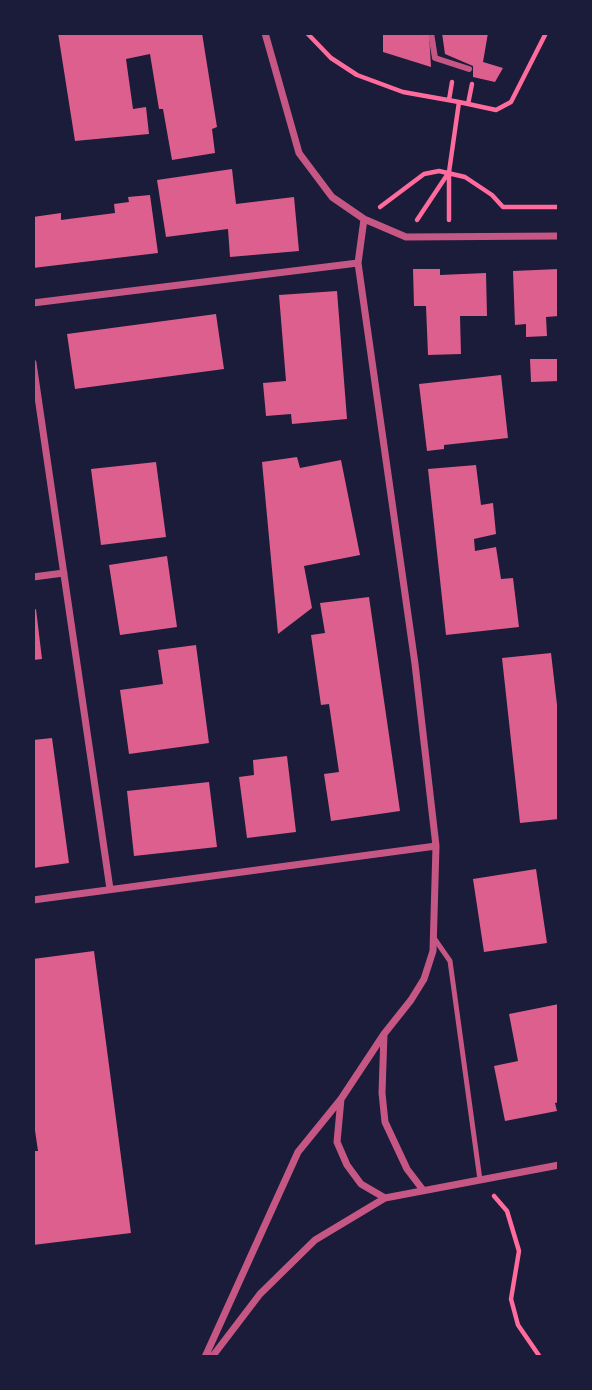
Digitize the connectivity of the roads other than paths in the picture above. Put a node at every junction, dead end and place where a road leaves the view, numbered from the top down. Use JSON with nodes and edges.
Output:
{"nodes":[{"id":1,"x":265,"y":33,"type":"edge"},
{"id":2,"x":431,"y":33,"type":"edge"},
{"id":3,"x":469,"y":69,"type":"dead end"},
{"id":4,"x":364,"y":219,"type":"junction"},
{"id":5,"x":559,"y":236,"type":"edge"},
{"id":6,"x":358,"y":263,"type":"junction"},
{"id":7,"x":33,"y":303,"type":"edge"},
{"id":8,"x":33,"y":363,"type":"edge"},
{"id":9,"x":64,"y":573,"type":"junction"},
{"id":10,"x":33,"y":577,"type":"edge"},
{"id":11,"x":436,"y":846,"type":"junction"},
{"id":12,"x":110,"y":889,"type":"junction"},
{"id":13,"x":33,"y":900,"type":"edge"},
{"id":14,"x":433,"y":938,"type":"junction"},
{"id":15,"x":384,"y":1034,"type":"junction"},
{"id":16,"x":341,"y":1098,"type":"junction"},
{"id":17,"x":559,"y":1165,"type":"edge"},
{"id":18,"x":480,"y":1180,"type":"junction"},
{"id":19,"x":423,"y":1190,"type":"junction"},
{"id":20,"x":385,"y":1198,"type":"junction"},
{"id":21,"x":205,"y":1357,"type":"edge"},
{"id":22,"x":212,"y":1357,"type":"edge"}],
"edges":[{"from":1,"to":4,"type":"street"},
{"from":2,"to":3,"type":"street"},
{"from":4,"to":5,"type":"street"},
{"from":4,"to":6,"type":"street"},
{"from":6,"to":7,"type":"street"},
{"from":6,"to":11,"type":"street"},
{"from":8,"to":9,"type":"street"},
{"from":9,"to":10,"type":"street"},
{"from":9,"to":12,"type":"street"},
{"from":11,"to":12,"type":"street"},
{"from":11,"to":14,"type":"street"},
{"from":12,"to":13,"type":"street"},
{"from":14,"to":15,"type":"street"},
{"from":14,"to":18,"type":"lane"},
{"from":15,"to":16,"type":"street"},
{"from":15,"to":19,"type":"street"},
{"from":16,"to":20,"type":"street"},
{"from":16,"to":21,"type":"street"},
{"from":17,"to":18,"type":"street"},
{"from":18,"to":19,"type":"street"},
{"from":19,"to":20,"type":"street"},
{"from":20,"to":22,"type":"street"}]}
